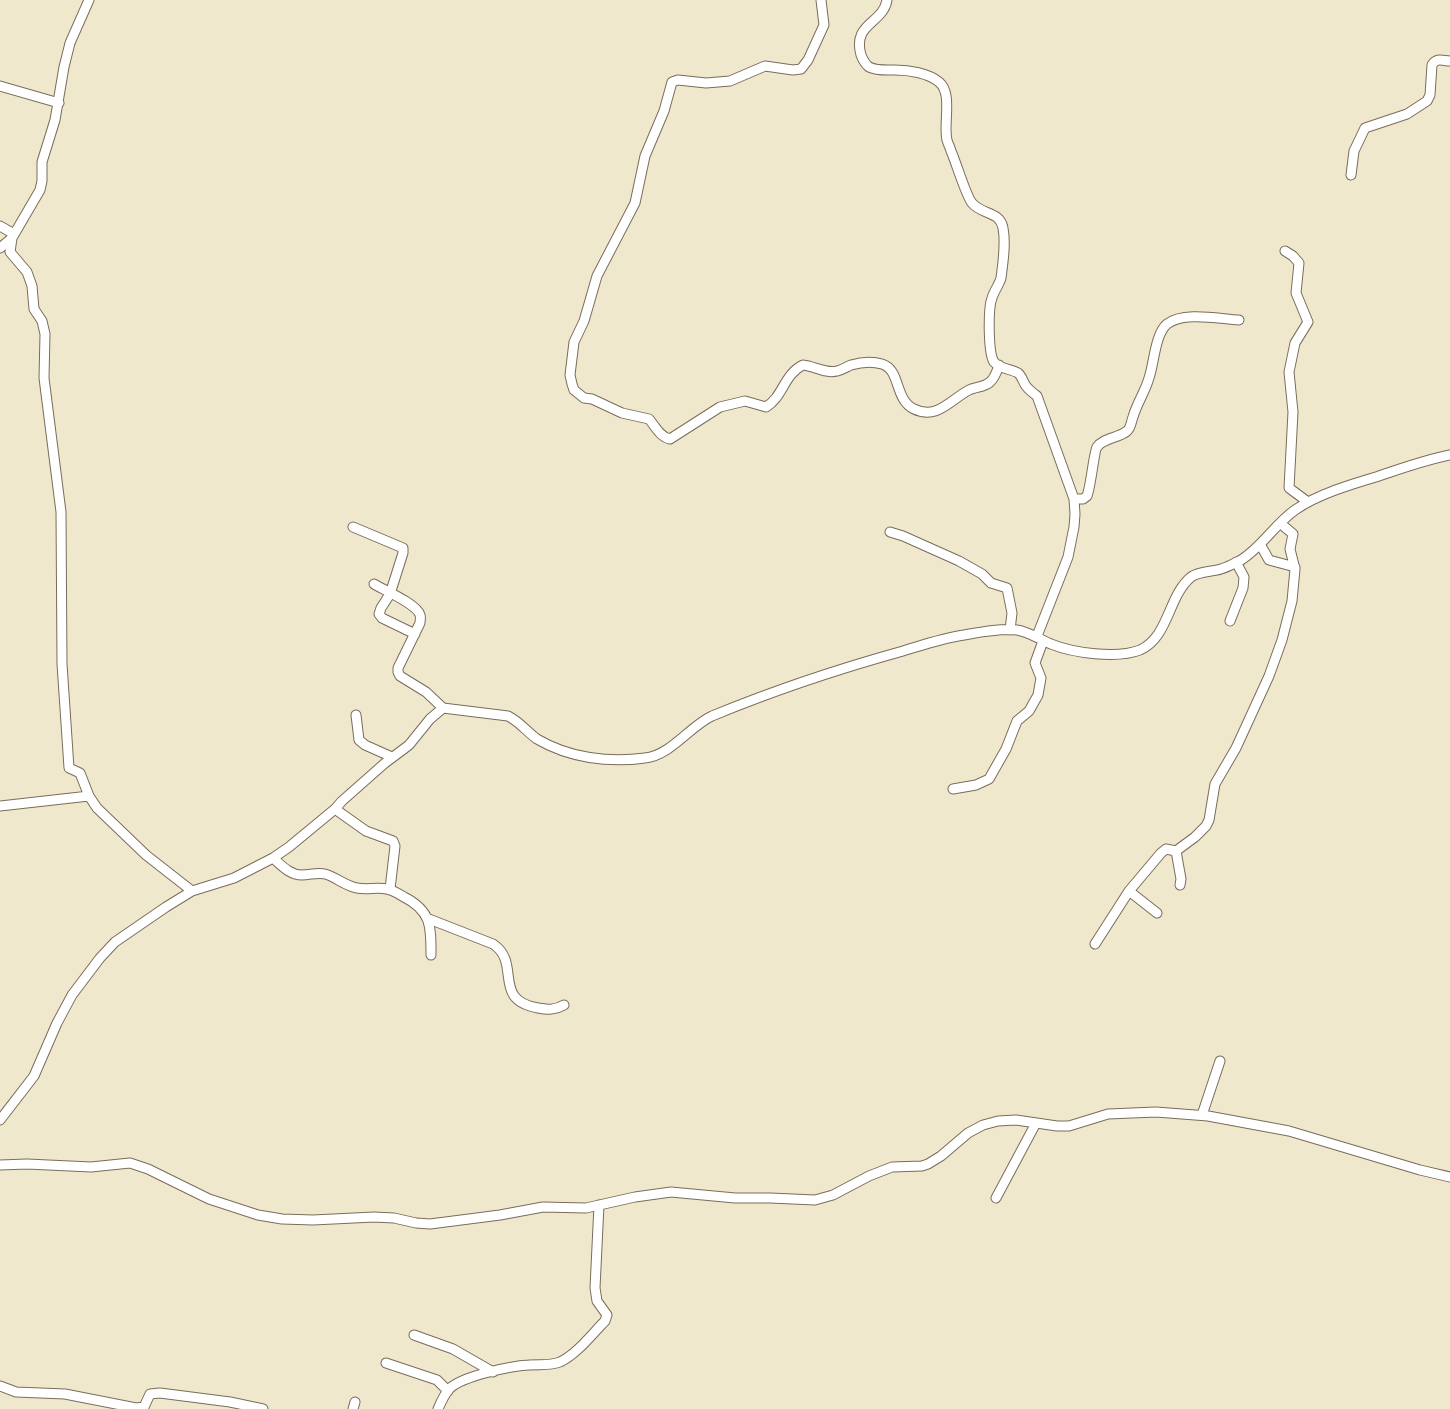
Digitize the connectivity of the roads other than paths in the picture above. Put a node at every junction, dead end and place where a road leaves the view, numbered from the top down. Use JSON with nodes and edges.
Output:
{"nodes":[{"id":1,"x":89,"y":0,"type":"edge"},
{"id":2,"x":821,"y":0,"type":"edge"},
{"id":3,"x":887,"y":0,"type":"edge"},
{"id":4,"x":1450,"y":61,"type":"edge"},
{"id":5,"x":0,"y":86,"type":"edge"},
{"id":6,"x":59,"y":103,"type":"junction"},
{"id":7,"x":1351,"y":175,"type":"dead end"},
{"id":8,"x":0,"y":226,"type":"edge"},
{"id":9,"x":13,"y":236,"type":"junction"},
{"id":10,"x":0,"y":248,"type":"edge"},
{"id":11,"x":1285,"y":251,"type":"dead end"},
{"id":12,"x":1239,"y":320,"type":"dead end"},
{"id":13,"x":999,"y":365,"type":"junction"},
{"id":14,"x":1450,"y":455,"type":"edge"},
{"id":15,"x":1074,"y":499,"type":"junction"},
{"id":16,"x":1308,"y":502,"type":"junction"},
{"id":17,"x":1280,"y":523,"type":"junction"},
{"id":18,"x":353,"y":527,"type":"dead end"},
{"id":19,"x":890,"y":532,"type":"dead end"},
{"id":20,"x":1260,"y":544,"type":"junction"},
{"id":21,"x":1236,"y":562,"type":"junction"},
{"id":22,"x":1295,"y":567,"type":"junction"},
{"id":23,"x":374,"y":584,"type":"dead end"},
{"id":24,"x":390,"y":594,"type":"junction"},
{"id":25,"x":1230,"y":621,"type":"dead end"},
{"id":26,"x":1010,"y":630,"type":"junction"},
{"id":27,"x":415,"y":634,"type":"junction"},
{"id":28,"x":1040,"y":639,"type":"junction"},
{"id":29,"x":443,"y":708,"type":"junction"},
{"id":30,"x":356,"y":715,"type":"dead end"},
{"id":31,"x":392,"y":757,"type":"junction"},
{"id":32,"x":952,"y":789,"type":"dead end"},
{"id":33,"x":89,"y":796,"type":"junction"},
{"id":34,"x":0,"y":806,"type":"edge"},
{"id":35,"x":335,"y":809,"type":"junction"},
{"id":36,"x":1176,"y":851,"type":"junction"},
{"id":37,"x":273,"y":858,"type":"junction"},
{"id":38,"x":1180,"y":885,"type":"dead end"},
{"id":39,"x":390,"y":889,"type":"junction"},
{"id":40,"x":192,"y":891,"type":"junction"},
{"id":41,"x":1129,"y":891,"type":"junction"},
{"id":42,"x":1157,"y":913,"type":"dead end"},
{"id":43,"x":429,"y":919,"type":"junction"},
{"id":44,"x":1095,"y":944,"type":"dead end"},
{"id":45,"x":431,"y":955,"type":"dead end"},
{"id":46,"x":564,"y":1005,"type":"dead end"},
{"id":47,"x":1220,"y":1061,"type":"dead end"},
{"id":48,"x":1202,"y":1115,"type":"junction"},
{"id":49,"x":0,"y":1120,"type":"edge"},
{"id":50,"x":1036,"y":1123,"type":"junction"},
{"id":51,"x":0,"y":1165,"type":"edge"},
{"id":52,"x":1450,"y":1176,"type":"edge"},
{"id":53,"x":996,"y":1198,"type":"dead end"},
{"id":54,"x":600,"y":1205,"type":"junction"},
{"id":55,"x":414,"y":1335,"type":"dead end"},
{"id":56,"x":386,"y":1363,"type":"dead end"},
{"id":57,"x":493,"y":1372,"type":"junction"},
{"id":58,"x":0,"y":1386,"type":"edge"},
{"id":59,"x":448,"y":1390,"type":"junction"},
{"id":60,"x":263,"y":1409,"type":"edge"},
{"id":61,"x":438,"y":1409,"type":"edge"}],
"edges":[{"from":1,"to":6,"type":"street"},
{"from":2,"to":13,"type":"street"},
{"from":3,"to":13,"type":"street"},
{"from":4,"to":7,"type":"street"},
{"from":5,"to":6,"type":"street"},
{"from":6,"to":9,"type":"street"},
{"from":8,"to":9,"type":"street"},
{"from":9,"to":10,"type":"street"},
{"from":9,"to":33,"type":"street"},
{"from":11,"to":16,"type":"street"},
{"from":12,"to":15,"type":"street"},
{"from":13,"to":15,"type":"street"},
{"from":14,"to":16,"type":"street"},
{"from":15,"to":28,"type":"street"},
{"from":16,"to":17,"type":"street"},
{"from":17,"to":20,"type":"street"},
{"from":17,"to":22,"type":"street"},
{"from":18,"to":24,"type":"street"},
{"from":19,"to":26,"type":"street"},
{"from":20,"to":21,"type":"street"},
{"from":20,"to":22,"type":"street"},
{"from":21,"to":25,"type":"street"},
{"from":21,"to":28,"type":"street"},
{"from":22,"to":36,"type":"street"},
{"from":23,"to":24,"type":"street"},
{"from":24,"to":27,"type":"street"},
{"from":24,"to":27,"type":"street"},
{"from":26,"to":28,"type":"street"},
{"from":26,"to":29,"type":"street"},
{"from":27,"to":29,"type":"street"},
{"from":28,"to":32,"type":"street"},
{"from":29,"to":31,"type":"street"},
{"from":30,"to":31,"type":"street"},
{"from":31,"to":35,"type":"street"},
{"from":33,"to":34,"type":"street"},
{"from":33,"to":40,"type":"street"},
{"from":35,"to":37,"type":"street"},
{"from":35,"to":39,"type":"street"},
{"from":36,"to":38,"type":"street"},
{"from":36,"to":41,"type":"street"},
{"from":37,"to":39,"type":"street"},
{"from":37,"to":40,"type":"street"},
{"from":39,"to":43,"type":"street"},
{"from":40,"to":49,"type":"street"},
{"from":41,"to":42,"type":"street"},
{"from":41,"to":44,"type":"street"},
{"from":43,"to":45,"type":"street"},
{"from":43,"to":46,"type":"street"},
{"from":47,"to":48,"type":"street"},
{"from":48,"to":50,"type":"street"},
{"from":48,"to":52,"type":"street"},
{"from":50,"to":53,"type":"street"},
{"from":50,"to":54,"type":"street"},
{"from":51,"to":54,"type":"street"},
{"from":54,"to":57,"type":"street"},
{"from":55,"to":57,"type":"street"},
{"from":56,"to":59,"type":"street"},
{"from":57,"to":59,"type":"street"},
{"from":58,"to":60,"type":"street"},
{"from":59,"to":61,"type":"street"}]}
